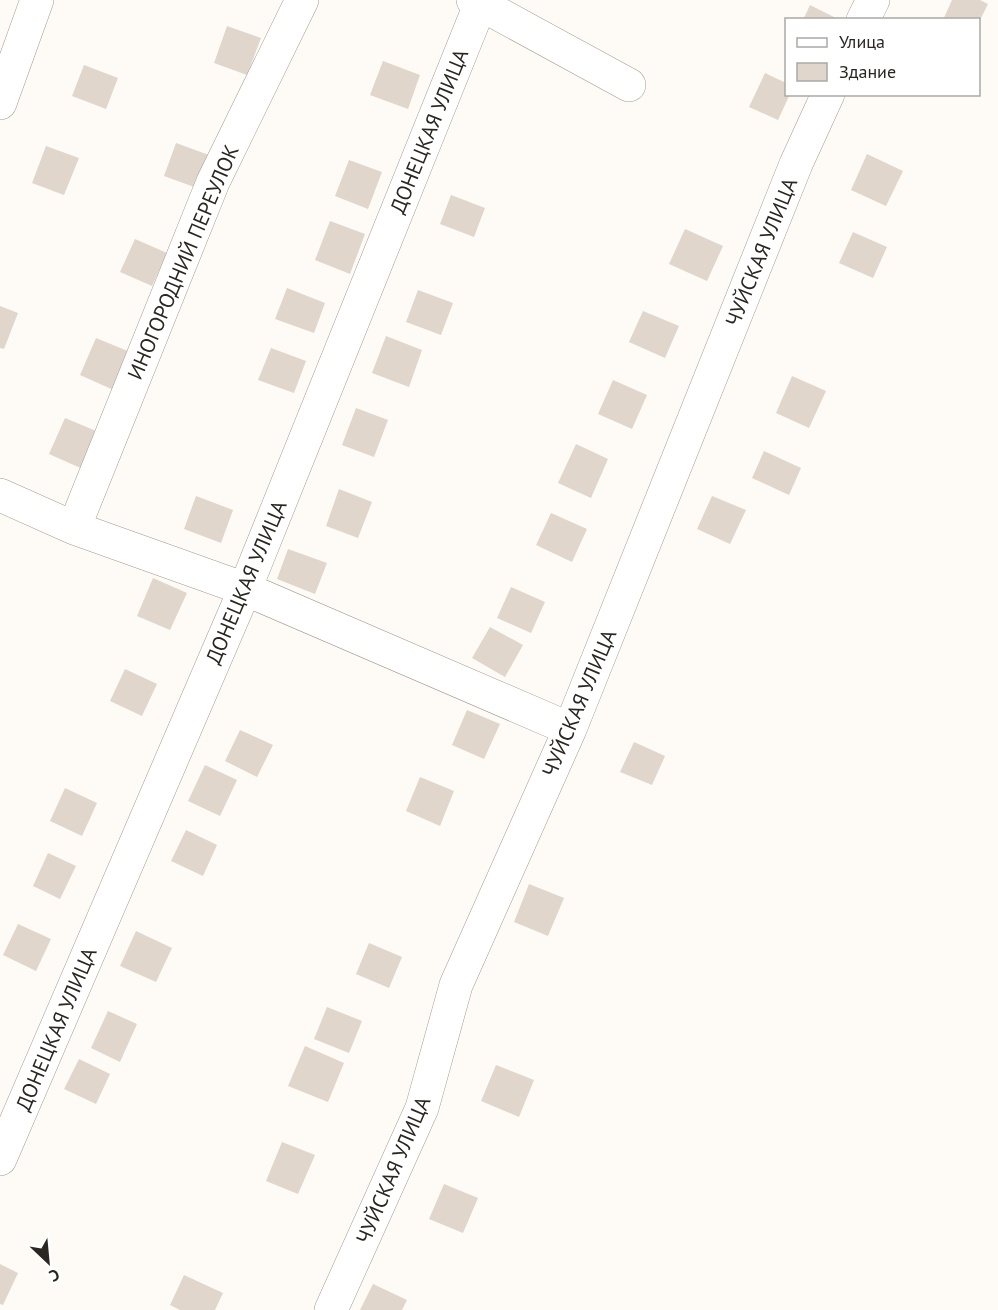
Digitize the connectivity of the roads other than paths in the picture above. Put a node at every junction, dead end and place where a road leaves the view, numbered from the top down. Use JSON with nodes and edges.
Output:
{"nodes":[{"id":1,"x":37,"y":0,"type":"edge"},
{"id":2,"x":302,"y":0,"type":"edge"},
{"id":3,"x":873,"y":0,"type":"edge"},
{"id":4,"x":478,"y":1,"type":"edge"},
{"id":5,"x":864,"y":18,"type":"edge"},
{"id":6,"x":629,"y":85,"type":"dead end"},
{"id":7,"x":827,"y":96,"type":"edge"},
{"id":8,"x":0,"y":103,"type":"edge"},
{"id":9,"x":0,"y":495,"type":"edge"},
{"id":10,"x":74,"y":528,"type":"junction"},
{"id":11,"x":245,"y":589,"type":"junction"},
{"id":12,"x":570,"y":729,"type":"junction"},
{"id":13,"x":0,"y":1159,"type":"edge"},
{"id":14,"x":331,"y":1310,"type":"edge"}],
"edges":[{"from":1,"to":8,"type":"street"},
{"from":2,"to":10,"type":"street","name":"ИНОГОРОДНИЙ ПЕРЕУЛОК"},
{"from":3,"to":5,"type":"street"},
{"from":4,"to":6,"type":"street"},
{"from":4,"to":11,"type":"street","name":"ДОНЕЦКАЯ УЛИЦА"},
{"from":7,"to":12,"type":"street","name":"ЧУЙСКАЯ УЛИЦА"},
{"from":9,"to":10,"type":"street"},
{"from":10,"to":11,"type":"street"},
{"from":11,"to":12,"type":"street"},
{"from":11,"to":13,"type":"street","name":"ДОНЕЦКАЯ УЛИЦА"},
{"from":12,"to":14,"type":"street","name":"ЧУЙСКАЯ УЛИЦА"}]}
